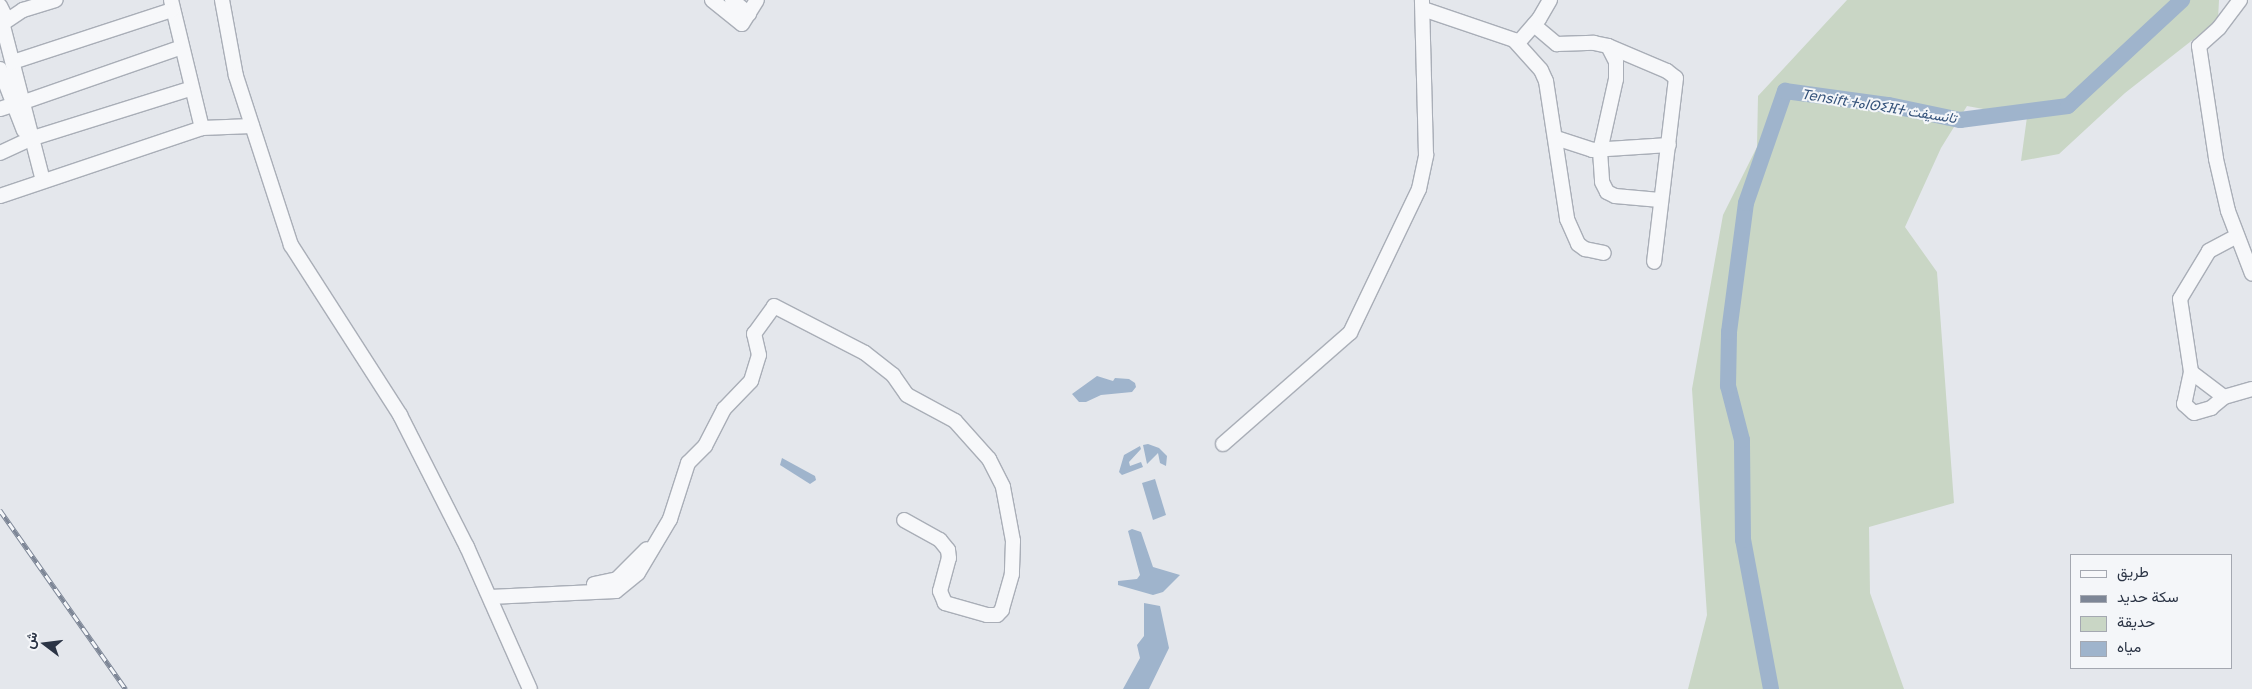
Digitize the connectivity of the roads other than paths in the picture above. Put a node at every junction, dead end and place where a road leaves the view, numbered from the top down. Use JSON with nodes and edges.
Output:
{"nodes":[{"id":1,"x":222,"y":0,"type":"edge"},
{"id":2,"x":712,"y":0,"type":"edge"},
{"id":3,"x":757,"y":0,"type":"edge"},
{"id":4,"x":1550,"y":0,"type":"edge"},
{"id":5,"x":2240,"y":0,"type":"edge"},
{"id":6,"x":48,"y":1,"type":"edge"},
{"id":7,"x":1423,"y":4,"type":"edge"},
{"id":8,"x":171,"y":5,"type":"edge"},
{"id":9,"x":739,"y":7,"type":"edge"},
{"id":10,"x":2,"y":19,"type":"edge"},
{"id":11,"x":1534,"y":25,"type":"junction"},
{"id":12,"x":1518,"y":43,"type":"junction"},
{"id":13,"x":1608,"y":46,"type":"junction"},
{"id":14,"x":182,"y":47,"type":"junction"},
{"id":15,"x":14,"y":62,"type":"junction"},
{"id":16,"x":0,"y":69,"type":"edge"},
{"id":17,"x":190,"y":89,"type":"junction"},
{"id":18,"x":12,"y":105,"type":"edge"},
{"id":19,"x":252,"y":126,"type":"junction"},
{"id":20,"x":202,"y":128,"type":"junction"},
{"id":21,"x":1556,"y":138,"type":"junction"},
{"id":22,"x":30,"y":139,"type":"junction"},
{"id":23,"x":1669,"y":144,"type":"junction"},
{"id":24,"x":1600,"y":151,"type":"junction"},
{"id":25,"x":0,"y":153,"type":"edge"},
{"id":26,"x":43,"y":181,"type":"junction"},
{"id":27,"x":0,"y":196,"type":"edge"},
{"id":28,"x":1660,"y":200,"type":"junction"},
{"id":29,"x":2237,"y":236,"type":"junction"},
{"id":30,"x":1604,"y":253,"type":"dead end"},
{"id":31,"x":1654,"y":262,"type":"dead end"},
{"id":32,"x":2252,"y":274,"type":"edge"},
{"id":33,"x":2191,"y":372,"type":"junction"},
{"id":34,"x":2252,"y":389,"type":"edge"},
{"id":35,"x":2224,"y":397,"type":"junction"},
{"id":36,"x":1223,"y":444,"type":"dead end"},
{"id":37,"x":904,"y":520,"type":"dead end"},
{"id":38,"x":488,"y":593,"type":"junction"},
{"id":39,"x":530,"y":689,"type":"edge"}],
"edges":[{"from":1,"to":19,"type":"street"},
{"from":2,"to":9,"type":"street"},
{"from":3,"to":9,"type":"street"},
{"from":4,"to":11,"type":"street"},
{"from":5,"to":29,"type":"street"},
{"from":6,"to":10,"type":"street"},
{"from":7,"to":12,"type":"street"},
{"from":7,"to":36,"type":"street"},
{"from":8,"to":14,"type":"street"},
{"from":8,"to":15,"type":"street"},
{"from":10,"to":15,"type":"street"},
{"from":11,"to":12,"type":"street"},
{"from":11,"to":13,"type":"street"},
{"from":12,"to":21,"type":"street"},
{"from":13,"to":23,"type":"street"},
{"from":13,"to":24,"type":"street"},
{"from":14,"to":17,"type":"street"},
{"from":14,"to":18,"type":"street"},
{"from":15,"to":18,"type":"street"},
{"from":16,"to":18,"type":"street"},
{"from":17,"to":20,"type":"street"},
{"from":17,"to":22,"type":"street"},
{"from":18,"to":22,"type":"street"},
{"from":19,"to":20,"type":"street"},
{"from":19,"to":38,"type":"street"},
{"from":20,"to":26,"type":"street"},
{"from":21,"to":24,"type":"street"},
{"from":21,"to":30,"type":"street"},
{"from":22,"to":25,"type":"street"},
{"from":22,"to":26,"type":"street"},
{"from":23,"to":24,"type":"street"},
{"from":23,"to":28,"type":"street"},
{"from":24,"to":28,"type":"street"},
{"from":26,"to":27,"type":"street"},
{"from":28,"to":31,"type":"street"},
{"from":29,"to":32,"type":"street"},
{"from":29,"to":33,"type":"street"},
{"from":33,"to":35,"type":"street"},
{"from":33,"to":35,"type":"street"},
{"from":34,"to":35,"type":"street"},
{"from":37,"to":38,"type":"street"},
{"from":38,"to":39,"type":"street"}]}
